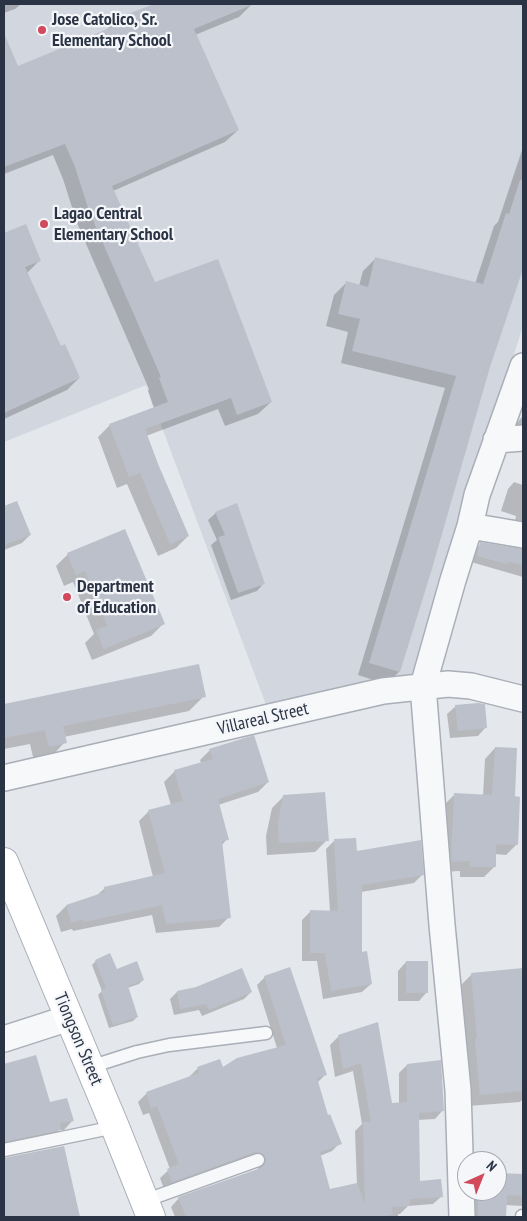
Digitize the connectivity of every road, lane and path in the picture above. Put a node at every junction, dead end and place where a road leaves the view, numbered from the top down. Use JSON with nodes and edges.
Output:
{"nodes":[{"id":1,"x":523,"y":366,"type":"edge"},
{"id":2,"x":523,"y":438,"type":"edge"},
{"id":3,"x":496,"y":440,"type":"junction"},
{"id":4,"x":470,"y":526,"type":"junction"},
{"id":5,"x":523,"y":535,"type":"edge"},
{"id":6,"x":423,"y":686,"type":"junction"},
{"id":7,"x":523,"y":700,"type":"edge"},
{"id":8,"x":4,"y":778,"type":"edge"},
{"id":9,"x":4,"y":862,"type":"edge"},
{"id":10,"x":69,"y":1018,"type":"junction"},
{"id":11,"x":266,"y":1033,"type":"dead end"},
{"id":12,"x":4,"y":1040,"type":"edge"},
{"id":13,"x":90,"y":1068,"type":"junction"},
{"id":14,"x":115,"y":1127,"type":"junction"},
{"id":15,"x":4,"y":1150,"type":"edge"},
{"id":16,"x":258,"y":1160,"type":"dead end"},
{"id":17,"x":148,"y":1209,"type":"edge"},
{"id":18,"x":462,"y":1217,"type":"edge"}],
"edges":[{"from":1,"to":3,"type":"street"},
{"from":2,"to":3,"type":"street"},
{"from":3,"to":4,"type":"street"},
{"from":4,"to":5,"type":"street"},
{"from":4,"to":6,"type":"street"},
{"from":6,"to":7,"type":"street","name":"Villareal Street"},
{"from":6,"to":8,"type":"street","name":"Villareal Street"},
{"from":6,"to":18,"type":"street"},
{"from":9,"to":10,"type":"street","name":"Tiongson Street"},
{"from":10,"to":12,"type":"street"},
{"from":10,"to":13,"type":"street","name":"Tiongson Street"},
{"from":11,"to":13,"type":"lane"},
{"from":13,"to":14,"type":"street","name":"Tiongson Street"},
{"from":14,"to":15,"type":"lane"},
{"from":14,"to":17,"type":"street","name":"Tiongson Street"},
{"from":16,"to":17,"type":"lane"}]}
